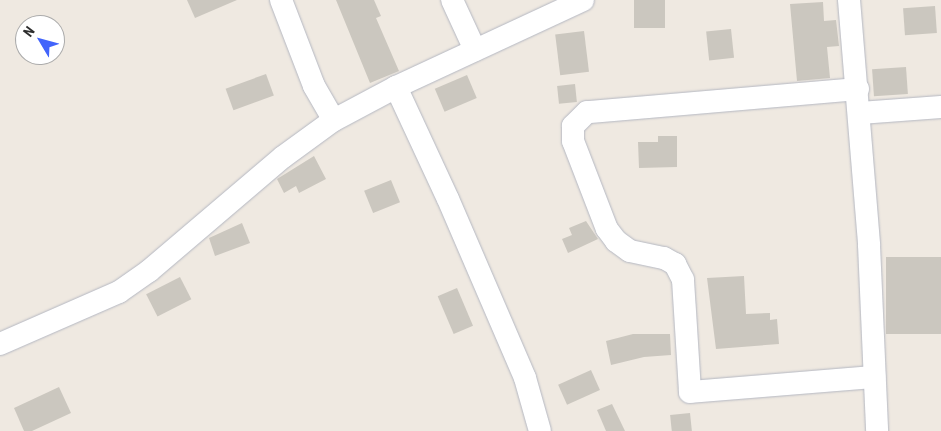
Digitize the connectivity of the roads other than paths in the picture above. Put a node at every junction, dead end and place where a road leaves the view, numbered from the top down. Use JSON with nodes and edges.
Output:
{"nodes":[{"id":1,"x":281,"y":0,"type":"edge"},
{"id":2,"x":452,"y":0,"type":"edge"},
{"id":3,"x":584,"y":0,"type":"edge"},
{"id":4,"x":849,"y":0,"type":"edge"},
{"id":5,"x":475,"y":50,"type":"junction"},
{"id":6,"x":396,"y":87,"type":"junction"},
{"id":7,"x":858,"y":89,"type":"junction"},
{"id":8,"x":941,"y":108,"type":"edge"},
{"id":9,"x":860,"y":113,"type":"junction"},
{"id":10,"x":334,"y":120,"type":"junction"},
{"id":11,"x":0,"y":344,"type":"edge"},
{"id":12,"x":874,"y":377,"type":"junction"},
{"id":13,"x":540,"y":431,"type":"edge"},
{"id":14,"x":877,"y":431,"type":"edge"}],
"edges":[{"from":1,"to":10,"type":"street"},
{"from":2,"to":5,"type":"street"},
{"from":3,"to":5,"type":"street"},
{"from":4,"to":7,"type":"street"},
{"from":5,"to":6,"type":"street"},
{"from":6,"to":10,"type":"street"},
{"from":6,"to":13,"type":"street"},
{"from":7,"to":9,"type":"street"},
{"from":7,"to":12,"type":"street"},
{"from":8,"to":9,"type":"street"},
{"from":9,"to":12,"type":"street"},
{"from":10,"to":11,"type":"street"},
{"from":12,"to":14,"type":"street"}]}
